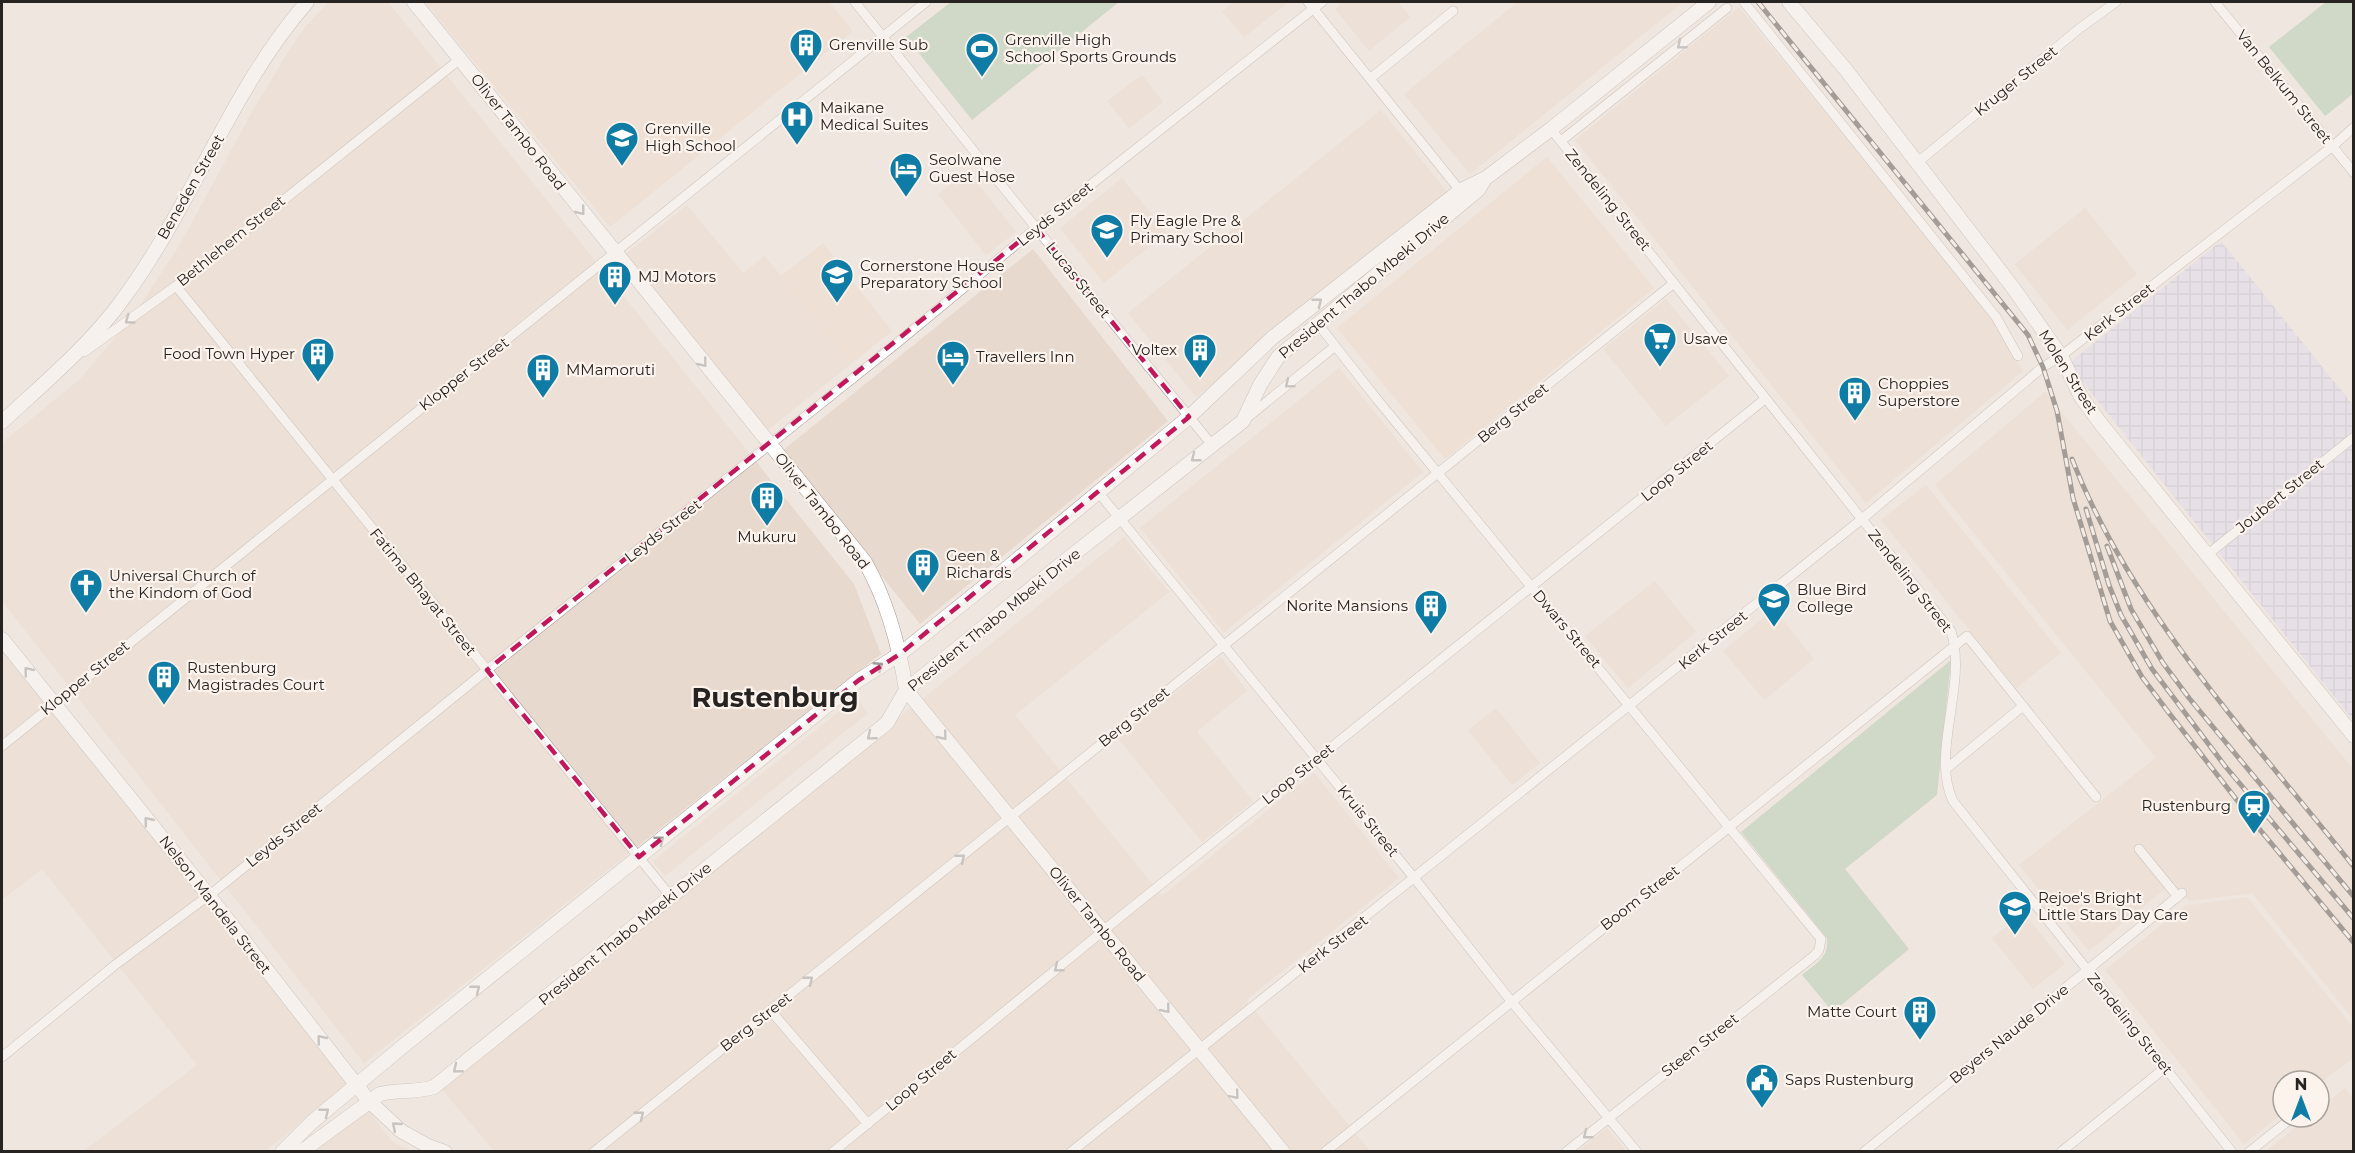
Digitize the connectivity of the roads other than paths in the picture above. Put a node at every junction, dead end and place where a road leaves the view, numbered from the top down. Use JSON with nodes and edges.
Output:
{"nodes":[{"id":1,"x":307,"y":2,"type":"edge"},
{"id":2,"x":414,"y":2,"type":"edge"},
{"id":3,"x":855,"y":2,"type":"edge"},
{"id":4,"x":926,"y":2,"type":"edge"},
{"id":5,"x":1322,"y":2,"type":"edge"},
{"id":6,"x":1709,"y":2,"type":"edge"},
{"id":7,"x":1744,"y":2,"type":"edge"},
{"id":8,"x":1789,"y":2,"type":"edge"},
{"id":9,"x":2116,"y":2,"type":"edge"},
{"id":10,"x":2215,"y":2,"type":"edge"},
{"id":11,"x":1310,"y":5,"type":"edge"},
{"id":12,"x":1726,"y":8,"type":"dead end"},
{"id":13,"x":1453,"y":11,"type":"dead end"},
{"id":14,"x":882,"y":36,"type":"junction"},
{"id":15,"x":460,"y":59,"type":"junction"},
{"id":16,"x":1371,"y":78,"type":"junction"},
{"id":17,"x":2354,"y":128,"type":"edge"},
{"id":18,"x":1551,"y":129,"type":"junction"},
{"id":19,"x":1561,"y":141,"type":"junction"},
{"id":20,"x":2332,"y":146,"type":"junction"},
{"id":21,"x":1917,"y":162,"type":"junction"},
{"id":22,"x":2354,"y":172,"type":"edge"},
{"id":23,"x":1486,"y":178,"type":"junction"},
{"id":24,"x":1461,"y":190,"type":"junction"},
{"id":25,"x":1461,"y":205,"type":"junction"},
{"id":26,"x":1036,"y":228,"type":"junction"},
{"id":27,"x":614,"y":252,"type":"junction"},
{"id":28,"x":1674,"y":283,"type":"junction"},
{"id":29,"x":176,"y":286,"type":"junction"},
{"id":30,"x":1317,"y":324,"type":"junction"},
{"id":31,"x":1334,"y":347,"type":"junction"},
{"id":32,"x":2018,"y":356,"type":"dead end"},
{"id":33,"x":2061,"y":356,"type":"junction"},
{"id":34,"x":66,"y":365,"type":"junction"},
{"id":35,"x":1765,"y":399,"type":"junction"},
{"id":36,"x":1189,"y":417,"type":"junction"},
{"id":37,"x":1243,"y":421,"type":"junction"},
{"id":38,"x":2,"y":422,"type":"edge"},
{"id":39,"x":2354,"y":437,"type":"edge"},
{"id":40,"x":770,"y":445,"type":"junction"},
{"id":41,"x":1212,"y":445,"type":"junction"},
{"id":42,"x":1438,"y":474,"type":"junction"},
{"id":43,"x":331,"y":479,"type":"junction"},
{"id":44,"x":1098,"y":492,"type":"junction"},
{"id":45,"x":1119,"y":518,"type":"junction"},
{"id":46,"x":1862,"y":519,"type":"junction"},
{"id":47,"x":2207,"y":555,"type":"junction"},
{"id":48,"x":1532,"y":588,"type":"junction"},
{"id":49,"x":2,"y":639,"type":"edge"},
{"id":50,"x":1222,"y":644,"type":"junction"},
{"id":51,"x":1955,"y":646,"type":"junction"},
{"id":52,"x":902,"y":652,"type":"junction"},
{"id":53,"x":487,"y":670,"type":"junction"},
{"id":54,"x":906,"y":690,"type":"junction"},
{"id":55,"x":54,"y":704,"type":"junction"},
{"id":56,"x":1631,"y":706,"type":"junction"},
{"id":57,"x":2023,"y":706,"type":"junction"},
{"id":58,"x":2354,"y":736,"type":"edge"},
{"id":59,"x":2,"y":746,"type":"edge"},
{"id":60,"x":1317,"y":759,"type":"junction"},
{"id":61,"x":1946,"y":769,"type":"junction"},
{"id":62,"x":2096,"y":797,"type":"dead end"},
{"id":63,"x":1010,"y":818,"type":"junction"},
{"id":64,"x":1730,"y":827,"type":"junction"},
{"id":65,"x":2139,"y":849,"type":"dead end"},
{"id":66,"x":639,"y":857,"type":"junction"},
{"id":67,"x":1415,"y":879,"type":"junction"},
{"id":68,"x":208,"y":896,"type":"junction"},
{"id":69,"x":671,"y":897,"type":"junction"},
{"id":70,"x":1103,"y":931,"type":"junction"},
{"id":71,"x":1816,"y":933,"type":"joint"},
{"id":72,"x":2087,"y":971,"type":"junction"},
{"id":73,"x":1511,"y":1001,"type":"junction"},
{"id":74,"x":771,"y":1011,"type":"junction"},
{"id":75,"x":1198,"y":1050,"type":"junction"},
{"id":76,"x":2,"y":1057,"type":"edge"},
{"id":77,"x":2166,"y":1066,"type":"junction"},
{"id":78,"x":357,"y":1085,"type":"junction"},
{"id":79,"x":369,"y":1101,"type":"junction"},
{"id":80,"x":1608,"y":1118,"type":"junction"},
{"id":81,"x":868,"y":1124,"type":"junction"},
{"id":82,"x":2278,"y":1129,"type":"edge"},
{"id":83,"x":282,"y":1152,"type":"edge"},
{"id":84,"x":301,"y":1152,"type":"edge"},
{"id":85,"x":445,"y":1152,"type":"edge"},
{"id":86,"x":594,"y":1152,"type":"edge"},
{"id":87,"x":833,"y":1152,"type":"edge"},
{"id":88,"x":1071,"y":1152,"type":"edge"},
{"id":89,"x":1283,"y":1152,"type":"edge"},
{"id":90,"x":1325,"y":1152,"type":"edge"},
{"id":91,"x":1566,"y":1152,"type":"edge"},
{"id":92,"x":1637,"y":1152,"type":"edge"},
{"id":93,"x":1864,"y":1152,"type":"edge"},
{"id":94,"x":2061,"y":1152,"type":"edge"},
{"id":95,"x":2232,"y":1152,"type":"edge"},
{"id":96,"x":2249,"y":1152,"type":"edge"}],
"edges":[{"from":1,"to":34,"type":"street","name":"Beneden Street"},
{"from":2,"to":15,"type":"street","name":"Oliver Tambo Road"},
{"from":3,"to":14,"type":"street","name":"Lucas Street"},
{"from":4,"to":14,"type":"street","name":"Klopper Street"},
{"from":5,"to":11,"type":"street","name":"Leyds Street"},
{"from":6,"to":18,"type":"street","name":"President Thabo Mbeki Drive"},
{"from":7,"to":32,"type":"street"},
{"from":8,"to":21,"type":"street","name":"Molen Street"},
{"from":9,"to":21,"type":"street","name":"Kruger Street"},
{"from":10,"to":20,"type":"street","name":"Van Belkum Street"},
{"from":11,"to":16,"type":"street"},
{"from":11,"to":26,"type":"street","name":"Leyds Street"},
{"from":12,"to":19,"type":"street","one_way":true},
{"from":13,"to":16,"type":"street"},
{"from":14,"to":26,"type":"street","name":"Lucas Street"},
{"from":14,"to":27,"type":"street","name":"Klopper Street"},
{"from":15,"to":27,"type":"street","name":"Oliver Tambo Road","one_way":true},
{"from":15,"to":29,"type":"street","name":"Bethlehem Street"},
{"from":16,"to":24,"type":"street"},
{"from":17,"to":20,"type":"street","name":"Kerk Street"},
{"from":18,"to":19,"type":"street","name":"Zendeling Street"},
{"from":18,"to":23,"type":"street","name":"President Thabo Mbeki Drive"},
{"from":19,"to":28,"type":"street","name":"Zendeling Street"},
{"from":20,"to":22,"type":"street","name":"Van Belkum Street"},
{"from":20,"to":33,"type":"street","name":"Kerk Street"},
{"from":21,"to":33,"type":"street","name":"Molen Street"},
{"from":23,"to":24,"type":"street","name":"President Thabo Mbeki Drive"},
{"from":23,"to":25,"type":"street","name":"President Thabo Mbeki Drive"},
{"from":24,"to":25,"type":"street"},
{"from":36,"to":24,"type":"street","name":"President Thabo Mbeki Drive","one_way":true},
{"from":25,"to":30,"type":"street","name":"President Thabo Mbeki Drive"},
{"from":26,"to":36,"type":"street","name":"Lucas Street"},
{"from":26,"to":40,"type":"street","name":"Leyds Street"},
{"from":27,"to":40,"type":"street","name":"Oliver Tambo Road","one_way":true},
{"from":27,"to":43,"type":"street","name":"Klopper Street"},
{"from":28,"to":35,"type":"street","name":"Zendeling Street"},
{"from":28,"to":42,"type":"street","name":"Berg Street"},
{"from":29,"to":34,"type":"street","name":"Bethlehem Street","one_way":true},
{"from":29,"to":43,"type":"street","name":"Fatima Bhayat Street"},
{"from":30,"to":31,"type":"street","name":"Dwars Street"},
{"from":30,"to":37,"type":"street","name":"President Thabo Mbeki Drive"},
{"from":31,"to":37,"type":"street","one_way":true},
{"from":31,"to":42,"type":"street","name":"Dwars Street"},
{"from":33,"to":46,"type":"street","name":"Kerk Street"},
{"from":33,"to":47,"type":"street","name":"Molen Street"},
{"from":34,"to":38,"type":"street","name":"Bethlehem Street"},
{"from":35,"to":46,"type":"street","name":"Zendeling Street"},
{"from":35,"to":48,"type":"street","name":"Loop Street"},
{"from":36,"to":41,"type":"street","name":"Lucas Street"},
{"from":36,"to":44,"type":"street","name":"President Thabo Mbeki Drive"},
{"from":37,"to":41,"type":"street","name":"President Thabo Mbeki Drive"},
{"from":39,"to":47,"type":"street","name":"Joubert Street"},
{"from":40,"to":52,"type":"street","name":"Oliver Tambo Road"},
{"from":40,"to":53,"type":"street","name":"Leyds Street"},
{"from":41,"to":45,"type":"street","name":"President Thabo Mbeki Drive","one_way":true},
{"from":42,"to":48,"type":"street","name":"Dwars Street"},
{"from":42,"to":50,"type":"street","name":"Berg Street"},
{"from":43,"to":53,"type":"street","name":"Fatima Bhayat Street"},
{"from":43,"to":55,"type":"street","name":"Klopper Street"},
{"from":44,"to":45,"type":"street","name":"Kruis Street"},
{"from":44,"to":52,"type":"street","name":"President Thabo Mbeki Drive"},
{"from":45,"to":50,"type":"street","name":"Kruis Street"},
{"from":45,"to":54,"type":"street","name":"President Thabo Mbeki Drive"},
{"from":46,"to":51,"type":"street","name":"Zendeling Street"},
{"from":46,"to":56,"type":"street","name":"Kerk Street"},
{"from":47,"to":58,"type":"street","name":"Molen Street"},
{"from":48,"to":56,"type":"street","name":"Dwars Street"},
{"from":48,"to":60,"type":"street","name":"Loop Street"},
{"from":55,"to":49,"type":"street","name":"Nelson Mandela Street","one_way":true},
{"from":50,"to":60,"type":"street","name":"Kruis Street"},
{"from":50,"to":63,"type":"street","name":"Berg Street"},
{"from":51,"to":57,"type":"street"},
{"from":51,"to":61,"type":"street","name":"Zendeling Street"},
{"from":51,"to":64,"type":"street","name":"Boom Street"},
{"from":52,"to":54,"type":"street","name":"Oliver Tambo Road"},
{"from":66,"to":52,"type":"street","name":"President Thabo Mbeki Drive","one_way":true},
{"from":53,"to":66,"type":"street","name":"Fatima Bhayat Street"},
{"from":53,"to":68,"type":"street","name":"Leyds Street"},
{"from":54,"to":63,"type":"street","name":"Oliver Tambo Road","one_way":true},
{"from":54,"to":69,"type":"street","name":"President Thabo Mbeki Drive","one_way":true},
{"from":55,"to":59,"type":"street","name":"Klopper Street"},
{"from":68,"to":55,"type":"street","name":"Nelson Mandela Street","one_way":true},
{"from":56,"to":64,"type":"street","name":"Dwars Street"},
{"from":56,"to":67,"type":"street","name":"Kerk Street"},
{"from":57,"to":61,"type":"street"},
{"from":57,"to":62,"type":"street"},
{"from":60,"to":67,"type":"street","name":"Kruis Street"},
{"from":60,"to":70,"type":"street","name":"Loop Street"},
{"from":61,"to":72,"type":"street","name":"Zendeling Street"},
{"from":63,"to":70,"type":"street","name":"Oliver Tambo Road"},
{"from":74,"to":63,"type":"street","name":"Berg Street","one_way":true},
{"from":64,"to":71,"type":"street","name":"Dwars Street"},
{"from":64,"to":73,"type":"street","name":"Boom Street"},
{"from":65,"to":72,"type":"street","name":"Beyers Naude Drive"},
{"from":66,"to":69,"type":"street","name":"Fatima Bhayat Street"},
{"from":78,"to":66,"type":"street","name":"President Thabo Mbeki Drive","one_way":true},
{"from":67,"to":73,"type":"street","name":"Kruis Street"},
{"from":67,"to":75,"type":"street","name":"Kerk Street"},
{"from":68,"to":76,"type":"street","name":"Leyds Street"},
{"from":78,"to":68,"type":"street","name":"Nelson Mandela Street","one_way":true},
{"from":69,"to":79,"type":"street","name":"President Thabo Mbeki Drive","one_way":true},
{"from":70,"to":75,"type":"street","name":"Oliver Tambo Road","one_way":true},
{"from":70,"to":81,"type":"street","name":"Loop Street","one_way":true},
{"from":71,"to":80,"type":"street","name":"Steen Street"},
{"from":72,"to":77,"type":"street","name":"Zendeling Street"},
{"from":72,"to":93,"type":"street","name":"Beyers Naude Drive"},
{"from":73,"to":80,"type":"street","name":"Kruis Street"},
{"from":73,"to":90,"type":"street","name":"Boom Street"},
{"from":74,"to":81,"type":"street"},
{"from":86,"to":74,"type":"street","name":"Berg Street","one_way":true},
{"from":75,"to":88,"type":"street","name":"Kerk Street"},
{"from":75,"to":89,"type":"street","name":"Oliver Tambo Road","one_way":true},
{"from":77,"to":94,"type":"street"},
{"from":77,"to":95,"type":"street","name":"Zendeling Street"},
{"from":78,"to":79,"type":"street","name":"Nelson Mandela Street"},
{"from":83,"to":78,"type":"street","name":"President Thabo Mbeki Drive","one_way":true},
{"from":79,"to":84,"type":"street","name":"President Thabo Mbeki Drive"},
{"from":85,"to":79,"type":"street","name":"Nelson Mandela Street","one_way":true},
{"from":80,"to":91,"type":"street","name":"Steen Street","one_way":true},
{"from":80,"to":92,"type":"street","name":"Kruis Street"},
{"from":81,"to":87,"type":"street","name":"Loop Street"},
{"from":82,"to":96,"type":"street"}]}
